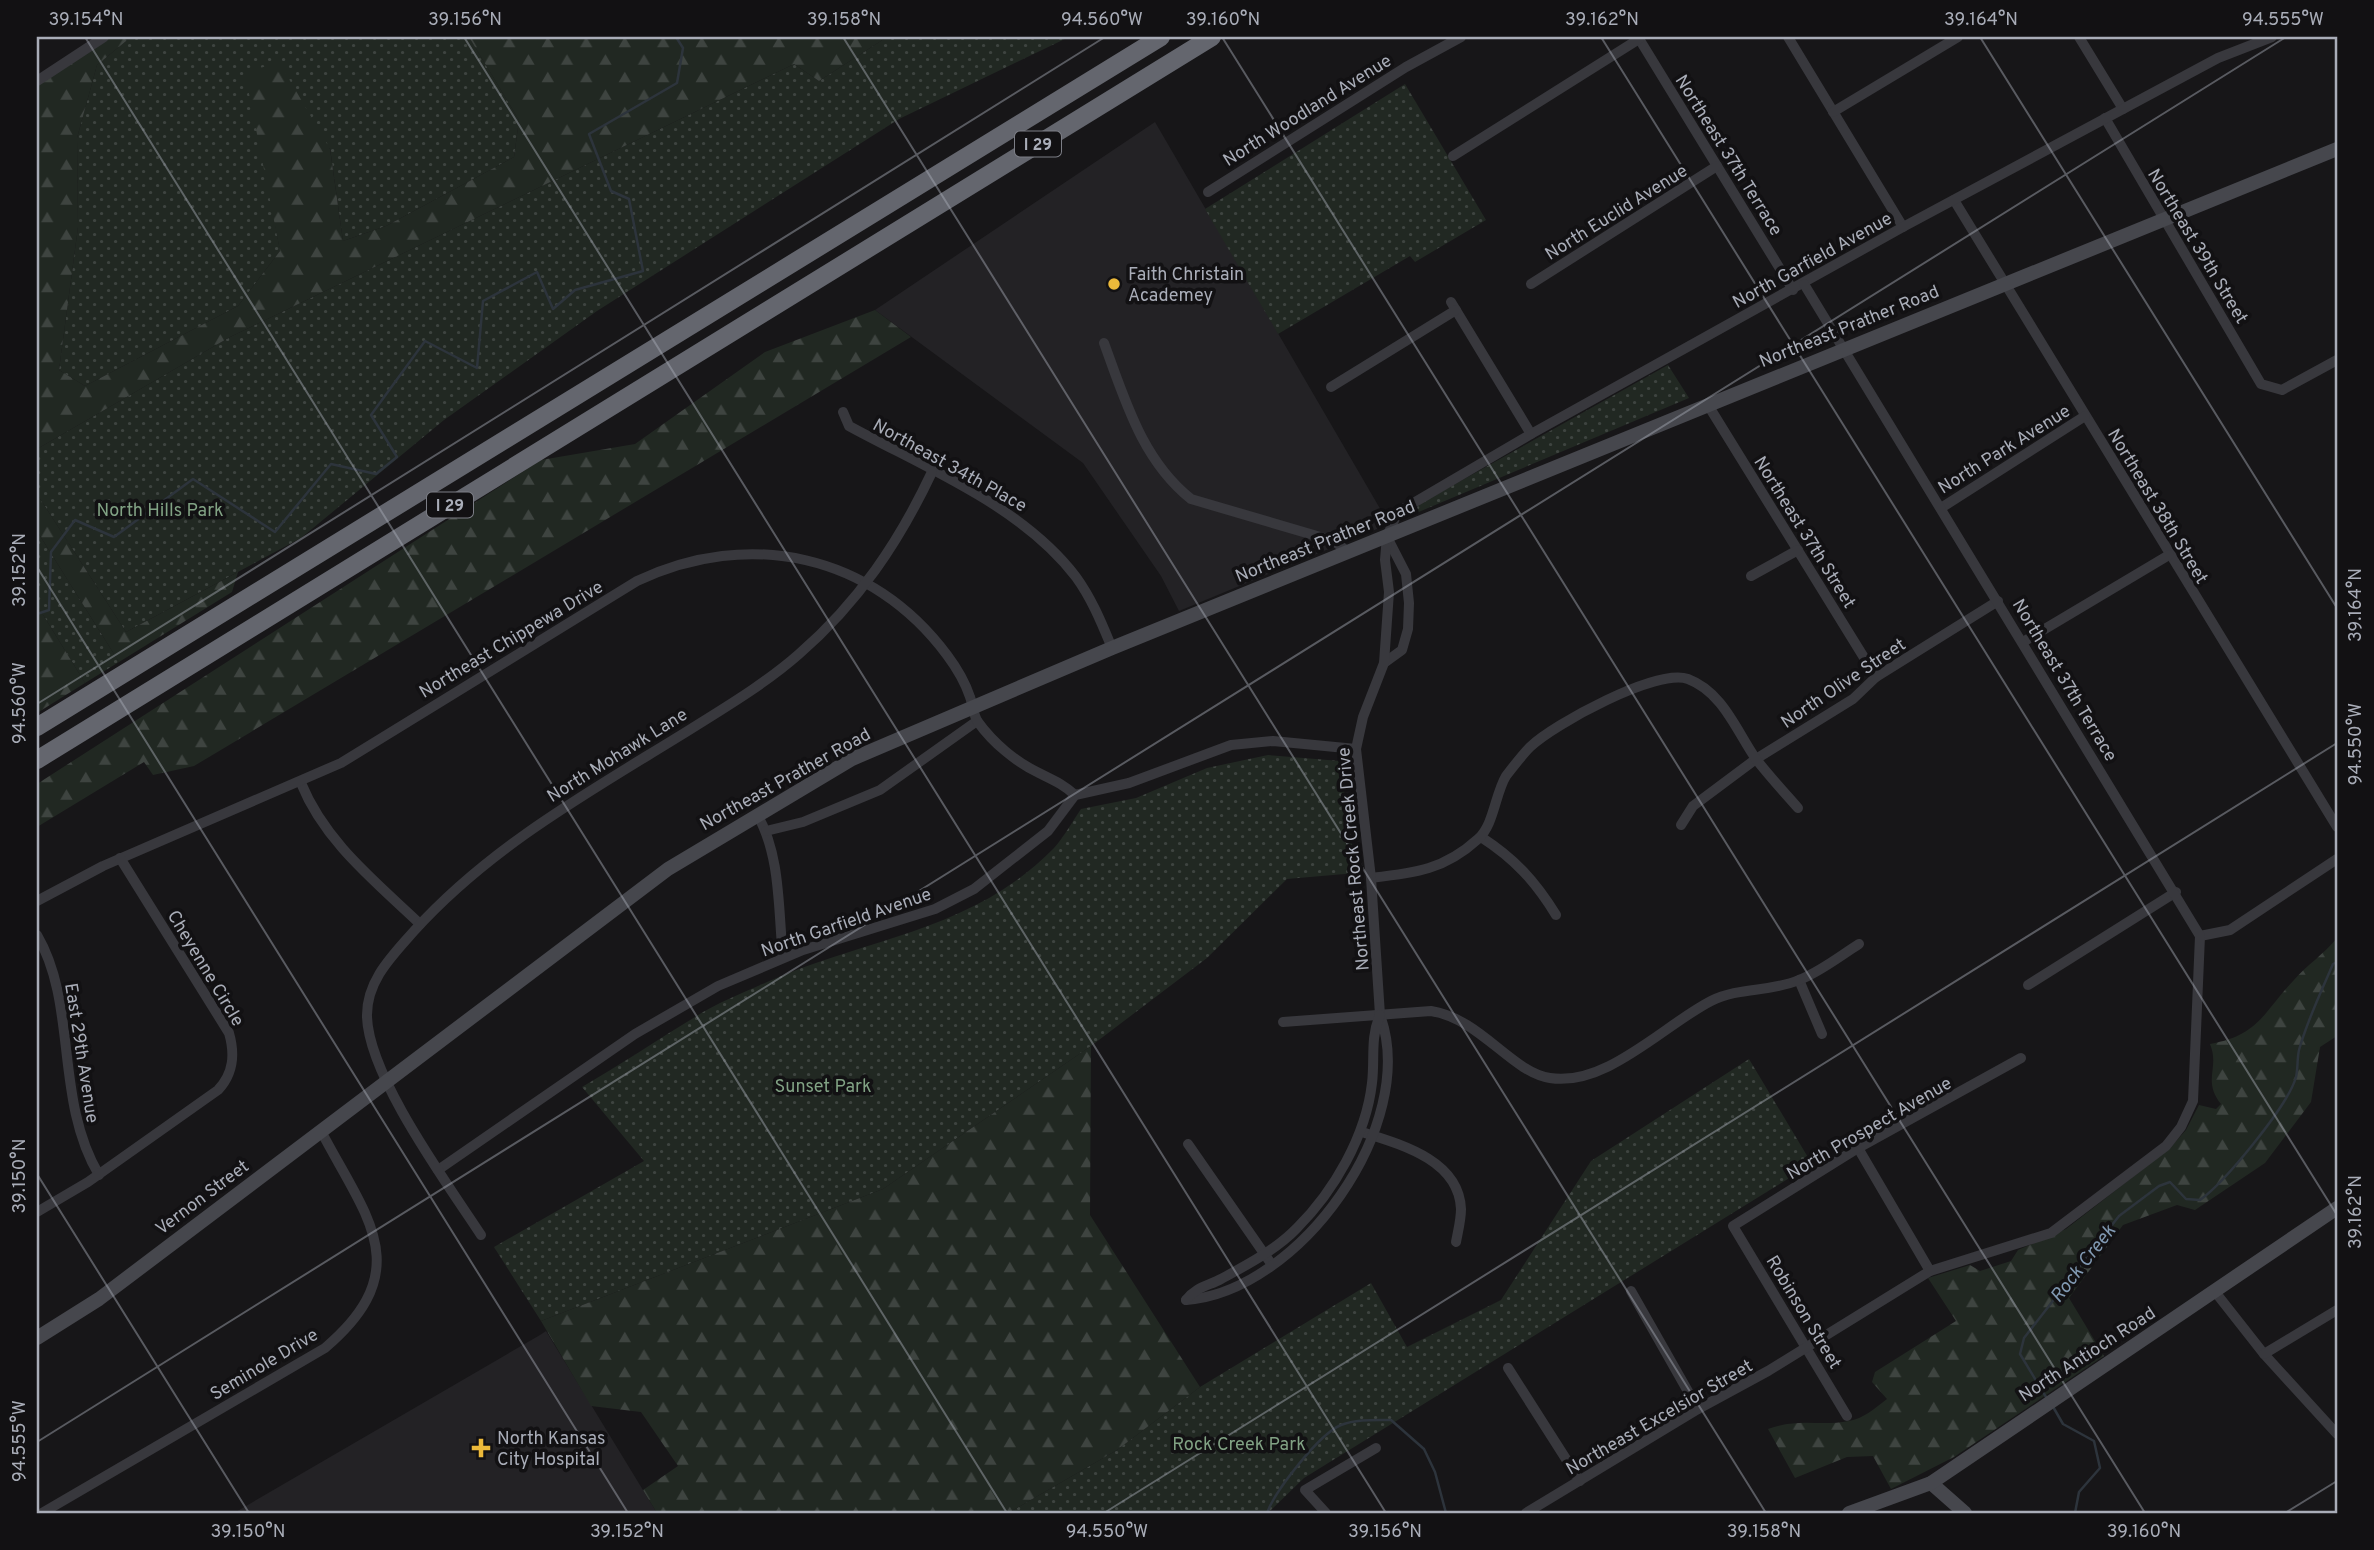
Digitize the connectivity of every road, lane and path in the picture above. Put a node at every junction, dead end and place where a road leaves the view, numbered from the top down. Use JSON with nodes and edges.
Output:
{"nodes":[{"id":1,"x":104,"y":37,"type":"edge"},
{"id":2,"x":1161,"y":37,"type":"edge"},
{"id":3,"x":1212,"y":37,"type":"edge"},
{"id":4,"x":1461,"y":37,"type":"edge"},
{"id":5,"x":1788,"y":37,"type":"edge"},
{"id":6,"x":1958,"y":37,"type":"edge"},
{"id":7,"x":2079,"y":37,"type":"edge"},
{"id":8,"x":2272,"y":37,"type":"edge"},
{"id":9,"x":1638,"y":38,"type":"edge"},
{"id":10,"x":37,"y":81,"type":"edge"},
{"id":11,"x":2123,"y":108,"type":"junction"},
{"id":12,"x":1833,"y":112,"type":"junction"},
{"id":13,"x":2105,"y":118,"type":"junction"},
{"id":14,"x":2337,"y":149,"type":"edge"},
{"id":15,"x":1453,"y":156,"type":"dead end"},
{"id":16,"x":1717,"y":166,"type":"junction"},
{"id":17,"x":1208,"y":192,"type":"dead end"},
{"id":18,"x":1954,"y":200,"type":"junction"},
{"id":19,"x":2164,"y":218,"type":"junction"},
{"id":20,"x":1903,"y":227,"type":"junction"},
{"id":21,"x":1531,"y":284,"type":"dead end"},
{"id":22,"x":1804,"y":284,"type":"junction"},
{"id":23,"x":2003,"y":284,"type":"junction"},
{"id":24,"x":1793,"y":290,"type":"junction"},
{"id":25,"x":1104,"y":343,"type":"dead end"},
{"id":26,"x":1843,"y":350,"type":"junction"},
{"id":27,"x":2337,"y":360,"type":"edge"},
{"id":28,"x":1331,"y":387,"type":"dead end"},
{"id":29,"x":1708,"y":405,"type":"junction"},
{"id":30,"x":843,"y":412,"type":"dead end"},
{"id":31,"x":2084,"y":416,"type":"junction"},
{"id":32,"x":1531,"y":434,"type":"junction"},
{"id":33,"x":932,"y":472,"type":"junction"},
{"id":34,"x":1941,"y":508,"type":"junction"},
{"id":35,"x":1387,"y":536,"type":"junction"},
{"id":36,"x":1798,"y":550,"type":"junction"},
{"id":37,"x":1348,"y":552,"type":"junction"},
{"id":38,"x":2169,"y":555,"type":"junction"},
{"id":39,"x":1751,"y":576,"type":"dead end"},
{"id":40,"x":867,"y":585,"type":"junction"},
{"id":41,"x":1998,"y":601,"type":"junction"},
{"id":42,"x":2023,"y":642,"type":"junction"},
{"id":43,"x":1112,"y":649,"type":"junction"},
{"id":44,"x":1384,"y":663,"type":"junction"},
{"id":45,"x":1876,"y":677,"type":"junction"},
{"id":46,"x":975,"y":714,"type":"junction"},
{"id":47,"x":37,"y":727,"type":"edge"},
{"id":48,"x":1356,"y":749,"type":"junction"},
{"id":49,"x":37,"y":760,"type":"edge"},
{"id":50,"x":1756,"y":760,"type":"junction"},
{"id":51,"x":301,"y":783,"type":"junction"},
{"id":52,"x":1074,"y":795,"type":"junction"},
{"id":53,"x":1798,"y":808,"type":"dead end"},
{"id":54,"x":757,"y":814,"type":"junction"},
{"id":55,"x":1681,"y":825,"type":"dead end"},
{"id":56,"x":2337,"y":827,"type":"edge"},
{"id":57,"x":766,"y":831,"type":"junction"},
{"id":58,"x":1481,"y":837,"type":"junction"},
{"id":59,"x":120,"y":858,"type":"junction"},
{"id":60,"x":2337,"y":859,"type":"edge"},
{"id":61,"x":1371,"y":878,"type":"junction"},
{"id":62,"x":2176,"y":892,"type":"junction"},
{"id":63,"x":37,"y":901,"type":"edge"},
{"id":64,"x":1556,"y":915,"type":"dead end"},
{"id":65,"x":420,"y":924,"type":"junction"},
{"id":66,"x":37,"y":935,"type":"edge"},
{"id":67,"x":2200,"y":936,"type":"junction"},
{"id":68,"x":1859,"y":944,"type":"dead end"},
{"id":69,"x":783,"y":957,"type":"junction"},
{"id":70,"x":1799,"y":981,"type":"junction"},
{"id":71,"x":2028,"y":985,"type":"dead end"},
{"id":72,"x":1380,"y":1015,"type":"junction"},
{"id":73,"x":1283,"y":1022,"type":"dead end"},
{"id":74,"x":1822,"y":1034,"type":"dead end"},
{"id":75,"x":2021,"y":1058,"type":"dead end"},
{"id":76,"x":387,"y":1081,"type":"junction"},
{"id":77,"x":321,"y":1131,"type":"junction"},
{"id":78,"x":1358,"y":1131,"type":"junction"},
{"id":79,"x":1371,"y":1135,"type":"junction"},
{"id":80,"x":1188,"y":1144,"type":"dead end"},
{"id":81,"x":1858,"y":1148,"type":"junction"},
{"id":82,"x":438,"y":1170,"type":"junction"},
{"id":83,"x":99,"y":1175,"type":"junction"},
{"id":84,"x":2337,"y":1208,"type":"edge"},
{"id":85,"x":37,"y":1212,"type":"edge"},
{"id":86,"x":1733,"y":1226,"type":"joint"},
{"id":87,"x":481,"y":1236,"type":"dead end"},
{"id":88,"x":1456,"y":1242,"type":"dead end"},
{"id":89,"x":1263,"y":1254,"type":"junction"},
{"id":90,"x":1272,"y":1265,"type":"junction"},
{"id":91,"x":1930,"y":1271,"type":"junction"},
{"id":92,"x":1631,"y":1291,"type":"dead end"},
{"id":93,"x":2216,"y":1293,"type":"junction"},
{"id":94,"x":2337,"y":1310,"type":"edge"},
{"id":95,"x":37,"y":1338,"type":"edge"},
{"id":96,"x":1807,"y":1347,"type":"junction"},
{"id":97,"x":2264,"y":1354,"type":"junction"},
{"id":98,"x":1508,"y":1368,"type":"dead end"},
{"id":99,"x":1698,"y":1409,"type":"junction"},
{"id":100,"x":1847,"y":1416,"type":"dead end"},
{"id":101,"x":2337,"y":1434,"type":"edge"},
{"id":102,"x":1376,"y":1448,"type":"dead end"},
{"id":103,"x":1580,"y":1481,"type":"junction"},
{"id":104,"x":1931,"y":1483,"type":"junction"},
{"id":105,"x":42,"y":1513,"type":"edge"},
{"id":106,"x":1326,"y":1513,"type":"edge"},
{"id":107,"x":1525,"y":1513,"type":"edge"},
{"id":108,"x":1849,"y":1513,"type":"edge"},
{"id":109,"x":1965,"y":1513,"type":"edge"}],
"edges":[{"from":1,"to":10,"type":"street"},
{"from":2,"to":47,"type":"highway","number":"I 29"},
{"from":3,"to":49,"type":"highway","number":"I 29"},
{"from":4,"to":17,"type":"street","name":"North Woodland Avenue"},
{"from":5,"to":12,"type":"street"},
{"from":6,"to":12,"type":"street"},
{"from":7,"to":11,"type":"street"},
{"from":8,"to":11,"type":"street","name":"North Garfield Avenue"},
{"from":9,"to":15,"type":"street"},
{"from":9,"to":16,"type":"street","name":"Northeast 37th Terrace"},
{"from":11,"to":13,"type":"street","name":"North Garfield Avenue"},
{"from":12,"to":20,"type":"street"},
{"from":13,"to":18,"type":"street","name":"North Garfield Avenue"},
{"from":13,"to":19,"type":"street","name":"Northeast 39th Street"},
{"from":14,"to":19,"type":"main road","name":"Northeast Prather Road"},
{"from":16,"to":21,"type":"street","name":"North Euclid Avenue"},
{"from":16,"to":24,"type":"street","name":"Northeast 37th Terrace"},
{"from":18,"to":20,"type":"street","name":"North Garfield Avenue"},
{"from":18,"to":23,"type":"street","name":"Northeast 38th Street"},
{"from":19,"to":23,"type":"main road","name":"Northeast Prather Road"},
{"from":19,"to":27,"type":"street","name":"Northeast 39th Street"},
{"from":20,"to":22,"type":"street","name":"North Garfield Avenue"},
{"from":22,"to":24,"type":"street","name":"North Garfield Avenue"},
{"from":22,"to":26,"type":"street","name":"Northeast 37th Terrace"},
{"from":23,"to":26,"type":"main road","name":"Northeast Prather Road"},
{"from":23,"to":31,"type":"street","name":"Northeast 38th Street"},
{"from":24,"to":32,"type":"street","name":"North Garfield Avenue"},
{"from":25,"to":37,"type":"street"},
{"from":26,"to":29,"type":"main road","name":"Northeast Prather Road"},
{"from":26,"to":34,"type":"street","name":"Northeast 37th Terrace"},
{"from":28,"to":32,"type":"street"},
{"from":29,"to":35,"type":"main road","name":"Northeast Prather Road"},
{"from":29,"to":36,"type":"street","name":"Northeast 37th Street"},
{"from":30,"to":33,"type":"street","name":"Northeast 34th Place"},
{"from":31,"to":34,"type":"street","name":"North Park Avenue"},
{"from":31,"to":38,"type":"street","name":"Northeast 38th Street"},
{"from":32,"to":35,"type":"street","name":"North Garfield Avenue"},
{"from":33,"to":40,"type":"street","name":"North Mohawk Lane"},
{"from":33,"to":43,"type":"street","name":"Northeast 34th Place"},
{"from":34,"to":41,"type":"street","name":"Northeast 37th Terrace"},
{"from":35,"to":37,"type":"main road","name":"Northeast Prather Road"},
{"from":35,"to":44,"type":"street","name":"Northeast Rock Creek Drive"},
{"from":35,"to":44,"type":"street","name":"Northeast Rock Creek Drive"},
{"from":36,"to":39,"type":"street"},
{"from":36,"to":45,"type":"street","name":"Northeast 37th Street"},
{"from":37,"to":43,"type":"main road","name":"Northeast Prather Road"},
{"from":38,"to":42,"type":"street"},
{"from":38,"to":56,"type":"street","name":"Northeast 38th Street"},
{"from":40,"to":46,"type":"street","name":"Northeast Chippewa Drive"},
{"from":40,"to":51,"type":"street","name":"Northeast Chippewa Drive"},
{"from":40,"to":65,"type":"street","name":"North Mohawk Lane"},
{"from":41,"to":42,"type":"street","name":"Northeast 37th Terrace"},
{"from":41,"to":45,"type":"street","name":"North Olive Street"},
{"from":42,"to":62,"type":"street","name":"Northeast 37th Terrace"},
{"from":43,"to":46,"type":"main road","name":"Northeast Prather Road"},
{"from":44,"to":48,"type":"street","name":"Northeast Rock Creek Drive"},
{"from":45,"to":50,"type":"street","name":"North Olive Street"},
{"from":46,"to":52,"type":"street"},
{"from":46,"to":54,"type":"main road","name":"Northeast Prather Road"},
{"from":46,"to":57,"type":"street"},
{"from":48,"to":52,"type":"street"},
{"from":48,"to":61,"type":"street","name":"Northeast Rock Creek Drive"},
{"from":50,"to":53,"type":"street"},
{"from":50,"to":55,"type":"street","name":"North Olive Street"},
{"from":50,"to":58,"type":"street"},
{"from":51,"to":59,"type":"street","name":"Northeast Chippewa Drive"},
{"from":51,"to":65,"type":"street"},
{"from":52,"to":69,"type":"street","name":"North Garfield Avenue"},
{"from":54,"to":57,"type":"street"},
{"from":54,"to":76,"type":"main road","name":"Northeast Prather Road"},
{"from":57,"to":69,"type":"street"},
{"from":58,"to":61,"type":"street"},
{"from":58,"to":64,"type":"street"},
{"from":59,"to":63,"type":"street","name":"Northeast Chippewa Drive"},
{"from":59,"to":83,"type":"street","name":"Cheyenne Circle"},
{"from":60,"to":67,"type":"street"},
{"from":61,"to":72,"type":"street","name":"Northeast Rock Creek Drive"},
{"from":62,"to":67,"type":"street","name":"Northeast 37th Terrace"},
{"from":62,"to":71,"type":"street"},
{"from":65,"to":76,"type":"street","name":"North Mohawk Lane"},
{"from":66,"to":83,"type":"street","name":"East 29th Avenue"},
{"from":67,"to":91,"type":"street","name":"Northeast Excelsior Street"},
{"from":68,"to":70,"type":"street"},
{"from":69,"to":82,"type":"street","name":"North Garfield Avenue"},
{"from":70,"to":72,"type":"street"},
{"from":70,"to":74,"type":"street"},
{"from":72,"to":73,"type":"street"},
{"from":72,"to":78,"type":"street","name":"Northeast Rock Creek Drive"},
{"from":72,"to":79,"type":"street","name":"Northeast Rock Creek Drive"},
{"from":75,"to":81,"type":"street","name":"North Prospect Avenue"},
{"from":76,"to":77,"type":"main road","name":"Vernon Street"},
{"from":76,"to":82,"type":"street","name":"North Mohawk Lane"},
{"from":77,"to":95,"type":"main road","name":"Vernon Street"},
{"from":77,"to":105,"type":"street","name":"Seminole Drive"},
{"from":78,"to":79,"type":"street"},
{"from":78,"to":89,"type":"street","name":"Northeast Rock Creek Drive"},
{"from":79,"to":88,"type":"street"},
{"from":79,"to":90,"type":"street","name":"Northeast Rock Creek Drive"},
{"from":80,"to":89,"type":"street"},
{"from":81,"to":86,"type":"street","name":"North Prospect Avenue"},
{"from":81,"to":91,"type":"street"},
{"from":82,"to":87,"type":"street","name":"North Mohawk Lane"},
{"from":83,"to":85,"type":"street","name":"Cheyenne Circle"},
{"from":84,"to":93,"type":"main road","name":"North Antioch Road"},
{"from":86,"to":96,"type":"street","name":"Robinson Street"},
{"from":89,"to":90,"type":"street"},
{"from":89,"to":90,"type":"street","name":"Northeast Rock Creek Drive"},
{"from":91,"to":96,"type":"street","name":"Northeast Excelsior Street"},
{"from":92,"to":99,"type":"street"},
{"from":93,"to":97,"type":"street"},
{"from":93,"to":104,"type":"main road","name":"North Antioch Road"},
{"from":94,"to":97,"type":"street"},
{"from":96,"to":99,"type":"street","name":"Northeast Excelsior Street"},
{"from":96,"to":100,"type":"street","name":"Robinson Street"},
{"from":97,"to":101,"type":"street"},
{"from":98,"to":103,"type":"street"},
{"from":99,"to":103,"type":"street","name":"Northeast Excelsior Street"},
{"from":102,"to":106,"type":"street"},
{"from":103,"to":107,"type":"street","name":"Northeast Excelsior Street"},
{"from":104,"to":108,"type":"main road","name":"North Antioch Road"},
{"from":104,"to":109,"type":"main road"}]}
